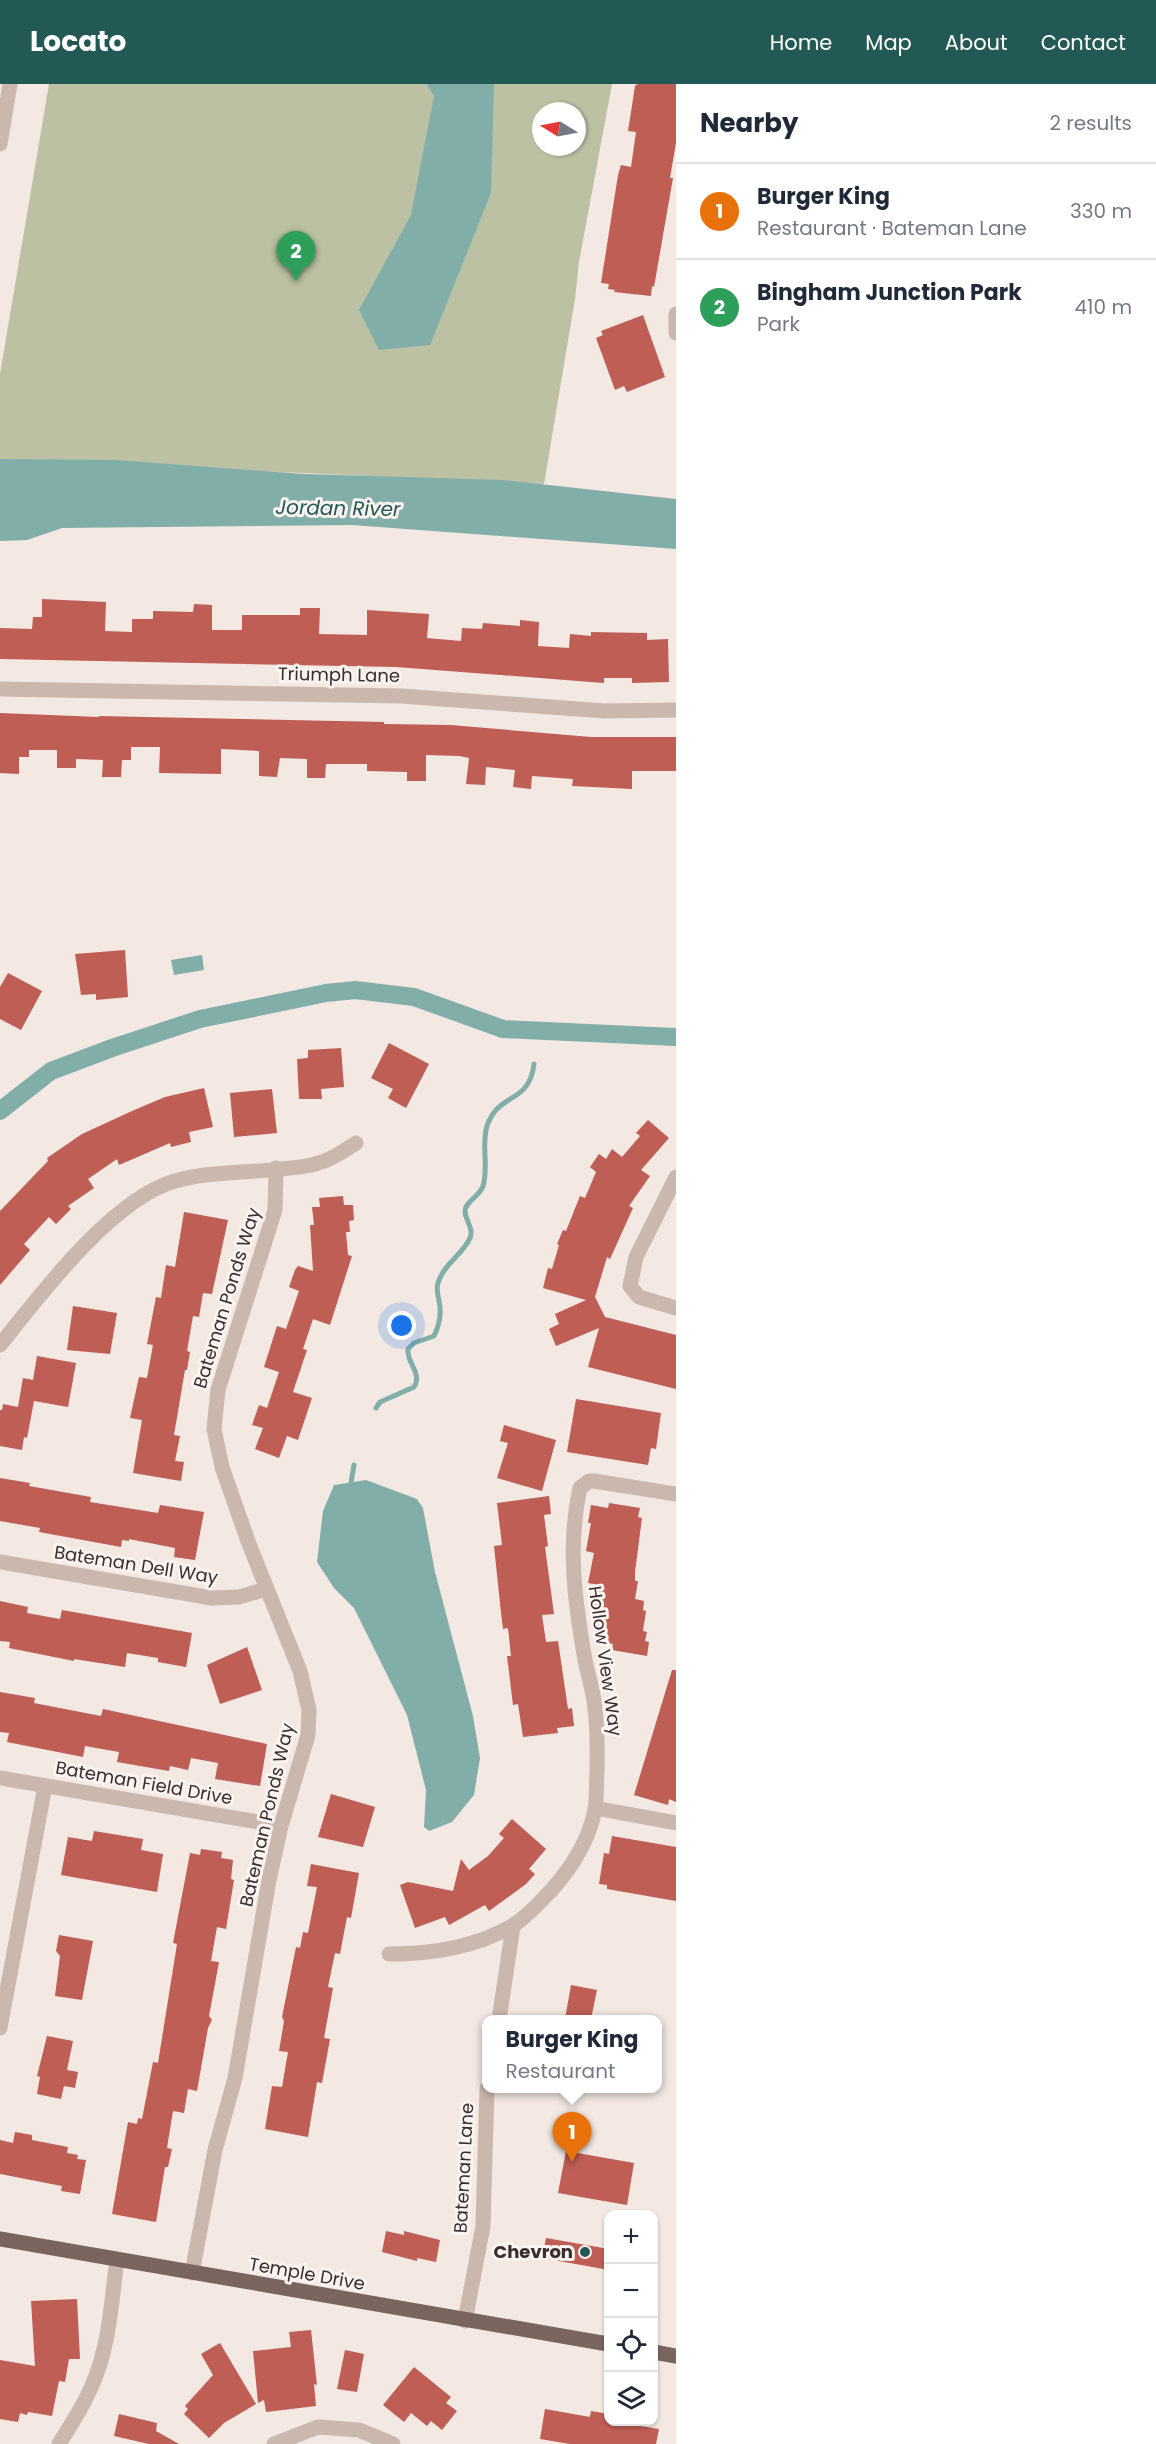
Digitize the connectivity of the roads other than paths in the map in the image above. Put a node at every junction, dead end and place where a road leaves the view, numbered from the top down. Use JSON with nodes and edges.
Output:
{"nodes":[{"id":1,"x":10,"y":84,"type":"edge"},
{"id":2,"x":0,"y":144,"type":"edge"},
{"id":3,"x":676,"y":314,"type":"edge"},
{"id":4,"x":676,"y":333,"type":"edge"},
{"id":5,"x":0,"y":688,"type":"edge"},
{"id":6,"x":676,"y":710,"type":"edge"},
{"id":7,"x":356,"y":1143,"type":"dead end"},
{"id":8,"x":276,"y":1168,"type":"junction"},
{"id":9,"x":676,"y":1178,"type":"edge"},
{"id":10,"x":676,"y":1308,"type":"edge"},
{"id":11,"x":0,"y":1345,"type":"edge"},
{"id":12,"x":676,"y":1494,"type":"edge"},
{"id":13,"x":0,"y":1562,"type":"edge"},
{"id":14,"x":266,"y":1589,"type":"junction"},
{"id":15,"x":0,"y":1778,"type":"edge"},
{"id":16,"x":45,"y":1786,"type":"junction"},
{"id":17,"x":595,"y":1808,"type":"junction"},
{"id":18,"x":676,"y":1823,"type":"edge"},
{"id":19,"x":281,"y":1826,"type":"junction"},
{"id":20,"x":513,"y":1926,"type":"junction"},
{"id":21,"x":389,"y":1954,"type":"dead end"},
{"id":22,"x":500,"y":2015,"type":"edge"},
{"id":23,"x":0,"y":2028,"type":"edge"},
{"id":24,"x":487,"y":2093,"type":"edge"},
{"id":25,"x":0,"y":2239,"type":"edge"},
{"id":26,"x":117,"y":2260,"type":"junction"},
{"id":27,"x":192,"y":2273,"type":"junction"},
{"id":28,"x":465,"y":2321,"type":"junction"},
{"id":29,"x":604,"y":2343,"type":"edge"},
{"id":30,"x":658,"y":2353,"type":"edge"},
{"id":31,"x":676,"y":2356,"type":"edge"},
{"id":32,"x":59,"y":2444,"type":"edge"},
{"id":33,"x":274,"y":2444,"type":"edge"},
{"id":34,"x":393,"y":2444,"type":"edge"}],
"edges":[{"from":1,"to":2,"type":"street"},
{"from":3,"to":4,"type":"street"},
{"from":5,"to":6,"type":"street","name":"Triumph Lane"},
{"from":7,"to":8,"type":"street"},
{"from":8,"to":11,"type":"street"},
{"from":8,"to":14,"type":"street","name":"Bateman Ponds Way"},
{"from":9,"to":10,"type":"street"},
{"from":12,"to":17,"type":"street","name":"Hollow View Way"},
{"from":13,"to":14,"type":"street","name":"Bateman Dell Way"},
{"from":14,"to":19,"type":"street","name":"Bateman Ponds Way"},
{"from":15,"to":16,"type":"street","name":"Bateman Field Drive"},
{"from":16,"to":19,"type":"street","name":"Bateman Field Drive"},
{"from":16,"to":23,"type":"street"},
{"from":17,"to":18,"type":"street"},
{"from":17,"to":20,"type":"street","name":"Hollow View Way"},
{"from":19,"to":27,"type":"street","name":"Bateman Ponds Way"},
{"from":20,"to":21,"type":"street","name":"Hollow View Way"},
{"from":20,"to":22,"type":"street"},
{"from":24,"to":28,"type":"street","name":"Bateman Lane"},
{"from":25,"to":26,"type":"main road","name":"Temple Drive"},
{"from":26,"to":27,"type":"main road","name":"Temple Drive"},
{"from":26,"to":32,"type":"street"},
{"from":27,"to":28,"type":"main road","name":"Temple Drive"},
{"from":28,"to":29,"type":"main road","name":"Temple Drive"},
{"from":30,"to":31,"type":"main road"},
{"from":33,"to":34,"type":"street"}]}
